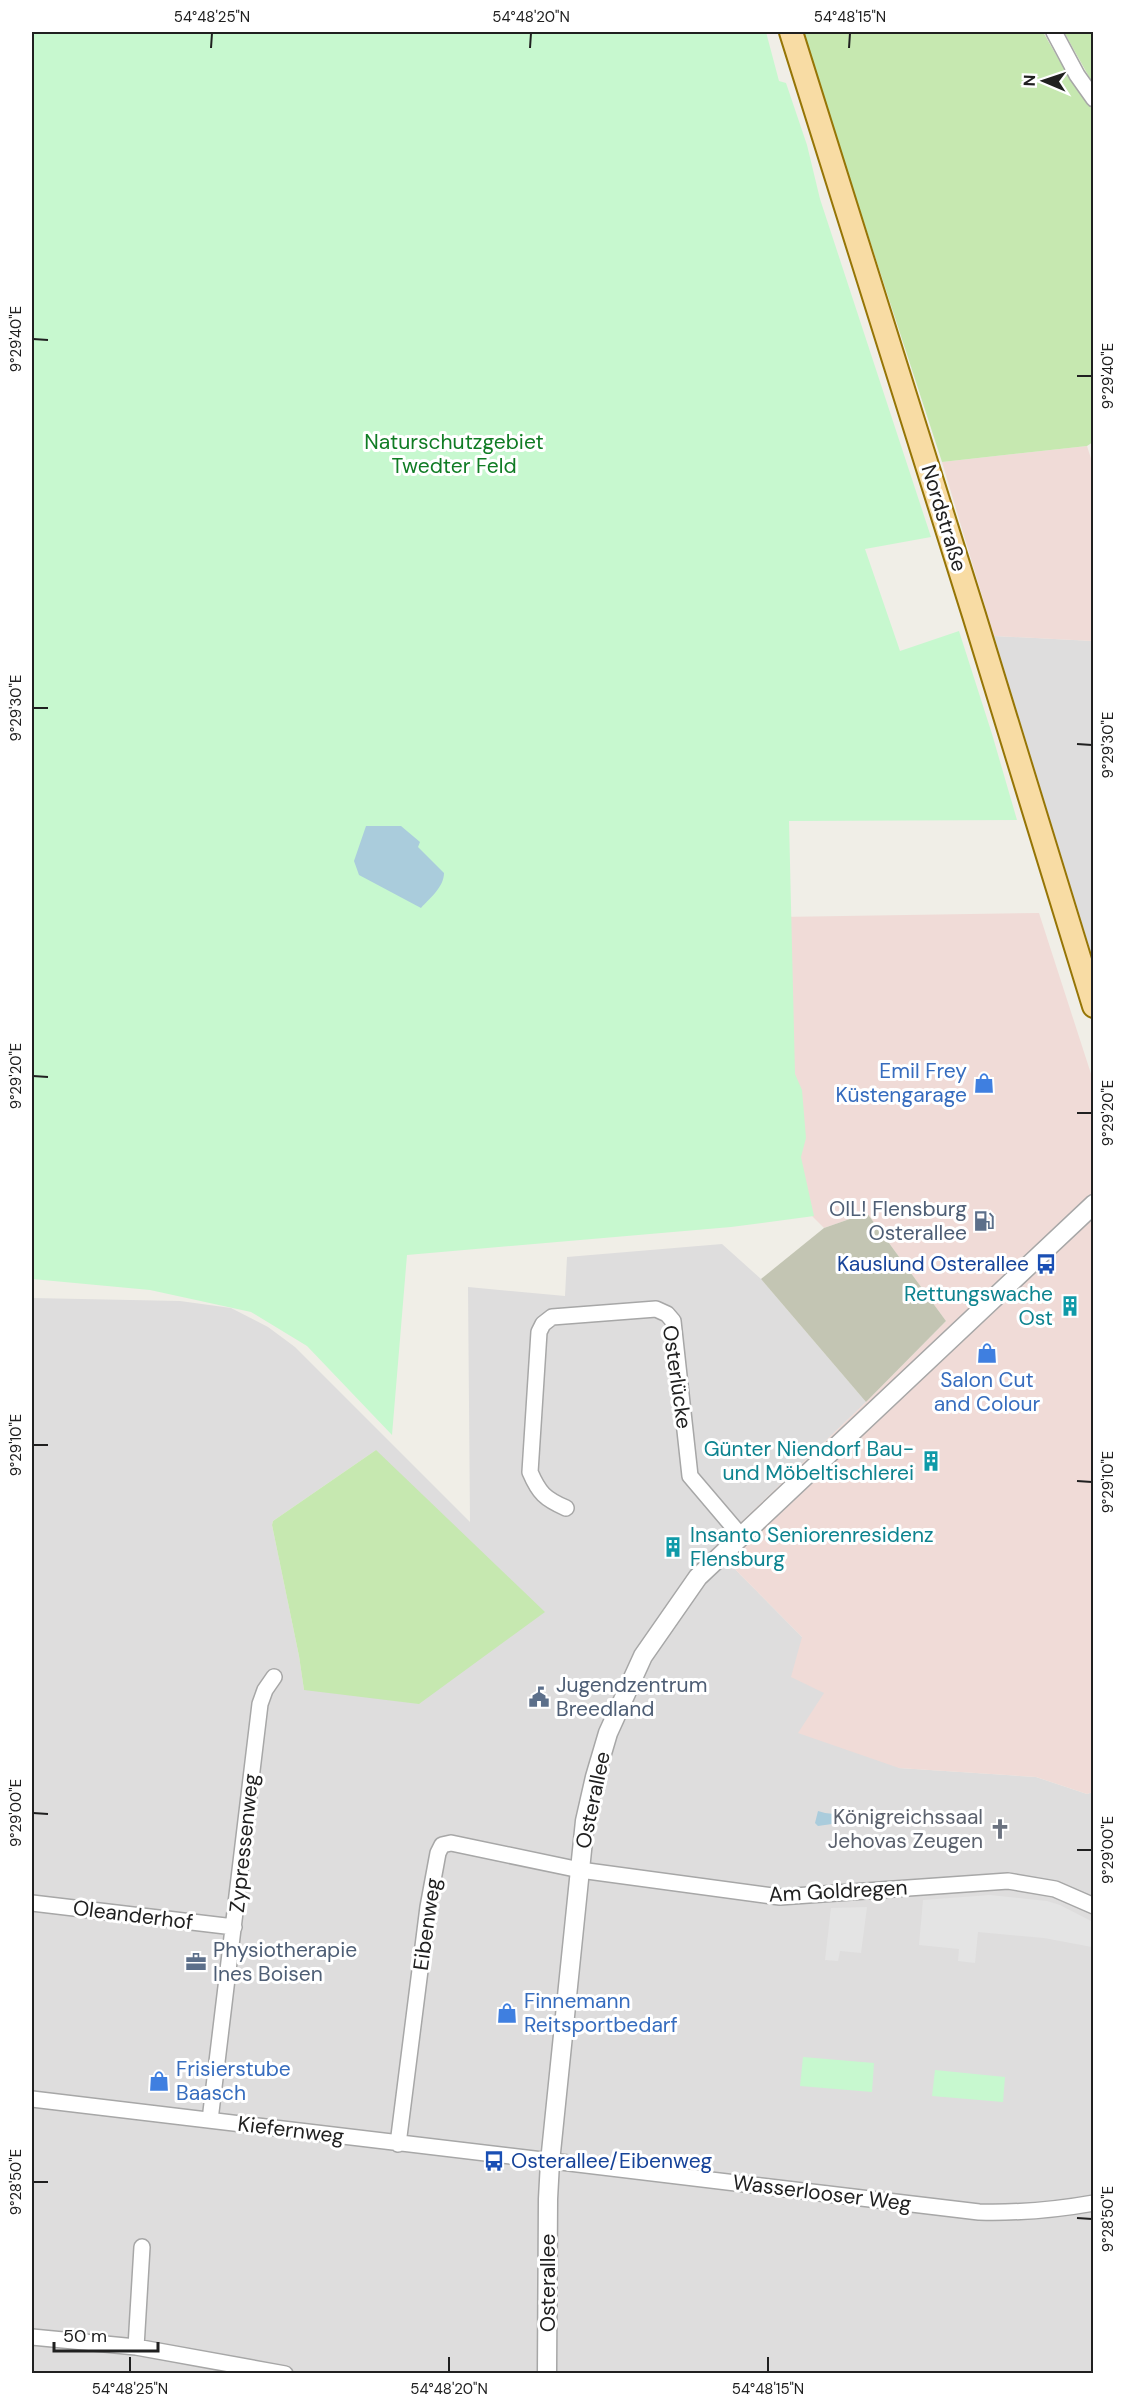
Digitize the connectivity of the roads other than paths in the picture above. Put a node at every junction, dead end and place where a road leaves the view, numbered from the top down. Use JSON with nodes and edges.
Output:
{"nodes":[{"id":1,"x":791,"y":32,"type":"edge"},
{"id":2,"x":1054,"y":32,"type":"edge"},
{"id":3,"x":1094,"y":99,"type":"edge"},
{"id":4,"x":1094,"y":1006,"type":"edge"},
{"id":5,"x":1094,"y":1204,"type":"edge"},
{"id":6,"x":566,"y":1508,"type":"dead end"},
{"id":7,"x":741,"y":1536,"type":"junction"},
{"id":8,"x":274,"y":1677,"type":"dead end"},
{"id":9,"x":580,"y":1870,"type":"junction"},
{"id":10,"x":32,"y":1903,"type":"edge"},
{"id":11,"x":1094,"y":1906,"type":"edge"},
{"id":12,"x":234,"y":1927,"type":"junction"},
{"id":13,"x":32,"y":2099,"type":"edge"},
{"id":14,"x":210,"y":2120,"type":"junction"},
{"id":15,"x":399,"y":2144,"type":"junction"},
{"id":16,"x":550,"y":2162,"type":"junction"},
{"id":17,"x":1094,"y":2203,"type":"edge"},
{"id":18,"x":142,"y":2247,"type":"dead end"},
{"id":19,"x":32,"y":2337,"type":"edge"},
{"id":20,"x":136,"y":2347,"type":"junction"},
{"id":21,"x":285,"y":2373,"type":"edge"},
{"id":22,"x":547,"y":2373,"type":"edge"}],
"edges":[{"from":1,"to":4,"type":"main road","name":"Nordstraße"},
{"from":2,"to":3,"type":"street"},
{"from":5,"to":7,"type":"street","name":"Osterallee"},
{"from":6,"to":7,"type":"street","name":"Osterlücke"},
{"from":7,"to":9,"type":"street","name":"Osterallee"},
{"from":8,"to":12,"type":"street","name":"Zypressenweg"},
{"from":9,"to":11,"type":"street","name":"Am Goldregen"},
{"from":9,"to":15,"type":"street","name":"Eibenweg"},
{"from":9,"to":16,"type":"street","name":"Osterallee"},
{"from":10,"to":12,"type":"street","name":"Oleanderhof"},
{"from":12,"to":14,"type":"street","name":"Zypressenweg"},
{"from":13,"to":14,"type":"street","name":"Kiefernweg"},
{"from":14,"to":15,"type":"street","name":"Kiefernweg"},
{"from":15,"to":16,"type":"street","name":"Kiefernweg"},
{"from":16,"to":17,"type":"street","name":"Wasserlooser Weg"},
{"from":16,"to":22,"type":"street","name":"Osterallee"},
{"from":18,"to":20,"type":"street"},
{"from":19,"to":20,"type":"street"},
{"from":20,"to":21,"type":"street"}]}
